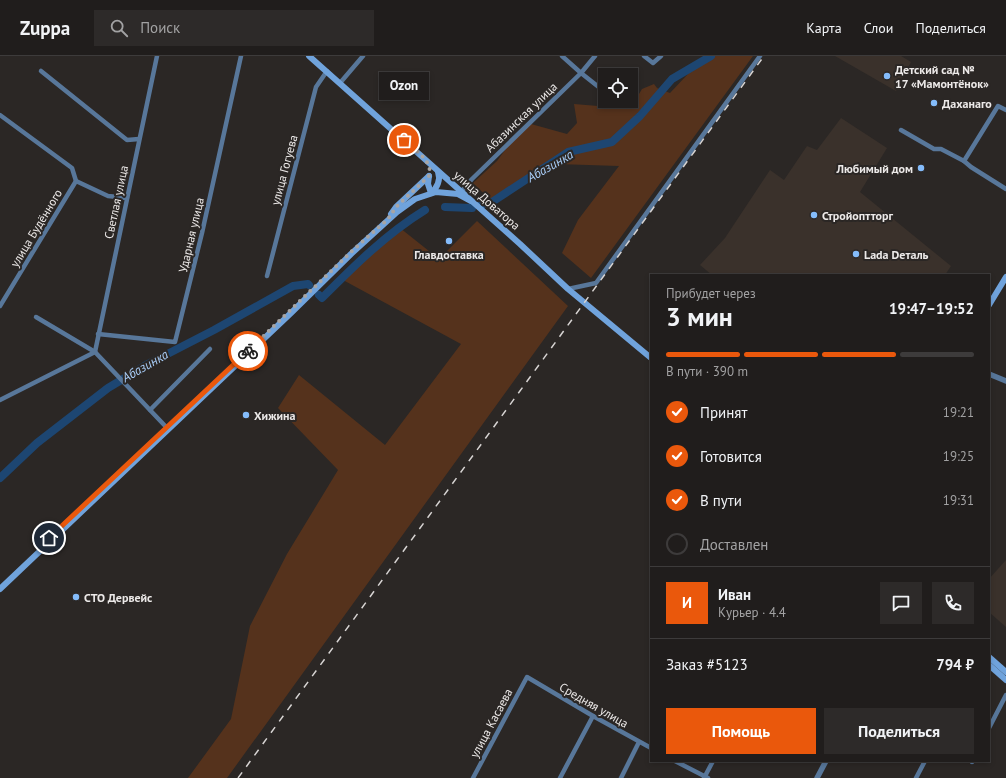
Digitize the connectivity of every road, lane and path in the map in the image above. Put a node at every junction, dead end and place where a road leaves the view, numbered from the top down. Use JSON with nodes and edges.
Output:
{"nodes":[{"id":1,"x":157,"y":56,"type":"edge"},
{"id":2,"x":241,"y":56,"type":"edge"},
{"id":3,"x":310,"y":56,"type":"edge"},
{"id":4,"x":363,"y":56,"type":"edge"},
{"id":5,"x":562,"y":56,"type":"edge"},
{"id":6,"x":595,"y":56,"type":"edge"},
{"id":7,"x":644,"y":56,"type":"edge"},
{"id":8,"x":661,"y":56,"type":"edge"},
{"id":9,"x":760,"y":56,"type":"edge"},
{"id":10,"x":40,"y":71,"type":"dead end"},
{"id":11,"x":327,"y":71,"type":"junction"},
{"id":12,"x":581,"y":73,"type":"junction"},
{"id":13,"x":340,"y":83,"type":"junction"},
{"id":14,"x":598,"y":86,"type":"edge"},
{"id":15,"x":1006,"y":110,"type":"edge"},
{"id":16,"x":0,"y":115,"type":"edge"},
{"id":17,"x":901,"y":130,"type":"dead end"},
{"id":18,"x":139,"y":139,"type":"junction"},
{"id":19,"x":426,"y":161,"type":"junction"},
{"id":20,"x":964,"y":161,"type":"junction"},
{"id":21,"x":438,"y":172,"type":"junction"},
{"id":22,"x":429,"y":176,"type":"junction"},
{"id":23,"x":76,"y":181,"type":"junction"},
{"id":24,"x":1006,"y":189,"type":"edge"},
{"id":25,"x":461,"y":192,"type":"junction"},
{"id":26,"x":431,"y":194,"type":"junction"},
{"id":27,"x":127,"y":198,"type":"junction"},
{"id":28,"x":471,"y":201,"type":"junction"},
{"id":29,"x":388,"y":219,"type":"junction"},
{"id":30,"x":1006,"y":271,"type":"edge"},
{"id":31,"x":267,"y":276,"type":"dead end"},
{"id":32,"x":1006,"y":277,"type":"edge"},
{"id":33,"x":568,"y":289,"type":"junction"},
{"id":34,"x":990,"y":296,"type":"edge"},
{"id":35,"x":990,"y":303,"type":"edge"},
{"id":36,"x":0,"y":306,"type":"edge"},
{"id":37,"x":36,"y":317,"type":"dead end"},
{"id":38,"x":98,"y":334,"type":"junction"},
{"id":39,"x":210,"y":350,"type":"dead end"},
{"id":40,"x":95,"y":352,"type":"junction"},
{"id":41,"x":650,"y":357,"type":"edge"},
{"id":42,"x":990,"y":374,"type":"edge"},
{"id":43,"x":1006,"y":381,"type":"edge"},
{"id":44,"x":0,"y":400,"type":"edge"},
{"id":45,"x":150,"y":410,"type":"junction"},
{"id":46,"x":167,"y":428,"type":"junction"},
{"id":47,"x":0,"y":585,"type":"edge"},
{"id":48,"x":0,"y":589,"type":"edge"},
{"id":49,"x":990,"y":658,"type":"edge"},
{"id":50,"x":990,"y":666,"type":"edge"},
{"id":51,"x":1006,"y":672,"type":"edge"},
{"id":52,"x":527,"y":678,"type":"joint"},
{"id":53,"x":1006,"y":680,"type":"edge"},
{"id":54,"x":1006,"y":695,"type":"edge"},
{"id":55,"x":593,"y":716,"type":"junction"},
{"id":56,"x":990,"y":726,"type":"edge"},
{"id":57,"x":639,"y":742,"type":"junction"},
{"id":58,"x":650,"y":748,"type":"edge"},
{"id":59,"x":677,"y":762,"type":"edge"},
{"id":60,"x":713,"y":762,"type":"edge"},
{"id":61,"x":825,"y":762,"type":"edge"},
{"id":62,"x":924,"y":762,"type":"edge"},
{"id":63,"x":706,"y":777,"type":"edge"},
{"id":64,"x":473,"y":778,"type":"edge"},
{"id":65,"x":560,"y":778,"type":"edge"},
{"id":66,"x":621,"y":778,"type":"edge"},
{"id":67,"x":817,"y":778,"type":"edge"},
{"id":68,"x":916,"y":778,"type":"edge"}],
"edges":[{"from":1,"to":18,"type":"street","name":"Светлая улица"},
{"from":2,"to":38,"type":"street","name":"Ударная улица"},
{"from":3,"to":11,"type":"main road","name":"улица Доватора"},
{"from":4,"to":13,"type":"street"},
{"from":5,"to":12,"type":"street"},
{"from":6,"to":12,"type":"street","name":"Абазинская улица"},
{"from":7,"to":8,"type":"street"},
{"from":9,"to":33,"type":"street"},
{"from":10,"to":18,"type":"street"},
{"from":11,"to":13,"type":"main road","name":"улица Доватора"},
{"from":11,"to":31,"type":"street","name":"улица Гогуева"},
{"from":12,"to":14,"type":"street"},
{"from":12,"to":25,"type":"street","name":"Абазинская улица"},
{"from":13,"to":19,"type":"main road","name":"улица Доватора"},
{"from":15,"to":20,"type":"street"},
{"from":16,"to":23,"type":"street"},
{"from":17,"to":20,"type":"street"},
{"from":18,"to":27,"type":"street","name":"Светлая улица"},
{"from":19,"to":21,"type":"main road","name":"улица Доватора"},
{"from":19,"to":22,"type":"main road"},
{"from":20,"to":24,"type":"street"},
{"from":21,"to":25,"type":"main road","name":"улица Доватора"},
{"from":21,"to":26,"type":"main road"},
{"from":22,"to":26,"type":"main road"},
{"from":22,"to":29,"type":"main road"},
{"from":23,"to":27,"type":"street"},
{"from":23,"to":36,"type":"street","name":"улица Будённого"},
{"from":25,"to":28,"type":"main road","name":"улица Доватора"},
{"from":26,"to":28,"type":"main road"},
{"from":26,"to":29,"type":"main road"},
{"from":27,"to":38,"type":"street","name":"Светлая улица"},
{"from":28,"to":33,"type":"main road","name":"улица Доватора"},
{"from":29,"to":46,"type":"main road"},
{"from":30,"to":34,"type":"main road"},
{"from":32,"to":35,"type":"main road"},
{"from":33,"to":41,"type":"main road","name":"улица Доватора"},
{"from":37,"to":40,"type":"street"},
{"from":38,"to":40,"type":"street","name":"Светлая улица"},
{"from":39,"to":45,"type":"street"},
{"from":40,"to":44,"type":"street"},
{"from":40,"to":45,"type":"street"},
{"from":42,"to":43,"type":"street"},
{"from":45,"to":46,"type":"street"},
{"from":46,"to":47,"type":"main road"},
{"from":46,"to":48,"type":"main road"},
{"from":49,"to":51,"type":"main road"},
{"from":50,"to":53,"type":"main road"},
{"from":52,"to":55,"type":"street","name":"Средняя улица"},
{"from":52,"to":64,"type":"street","name":"улица Касаева"},
{"from":54,"to":56,"type":"street"},
{"from":55,"to":57,"type":"street","name":"Средняя улица"},
{"from":55,"to":65,"type":"street"},
{"from":57,"to":58,"type":"street","name":"Средняя улица"},
{"from":57,"to":66,"type":"street"},
{"from":59,"to":63,"type":"street"},
{"from":60,"to":63,"type":"street"},
{"from":61,"to":67,"type":"street"},
{"from":62,"to":68,"type":"street"}]}
